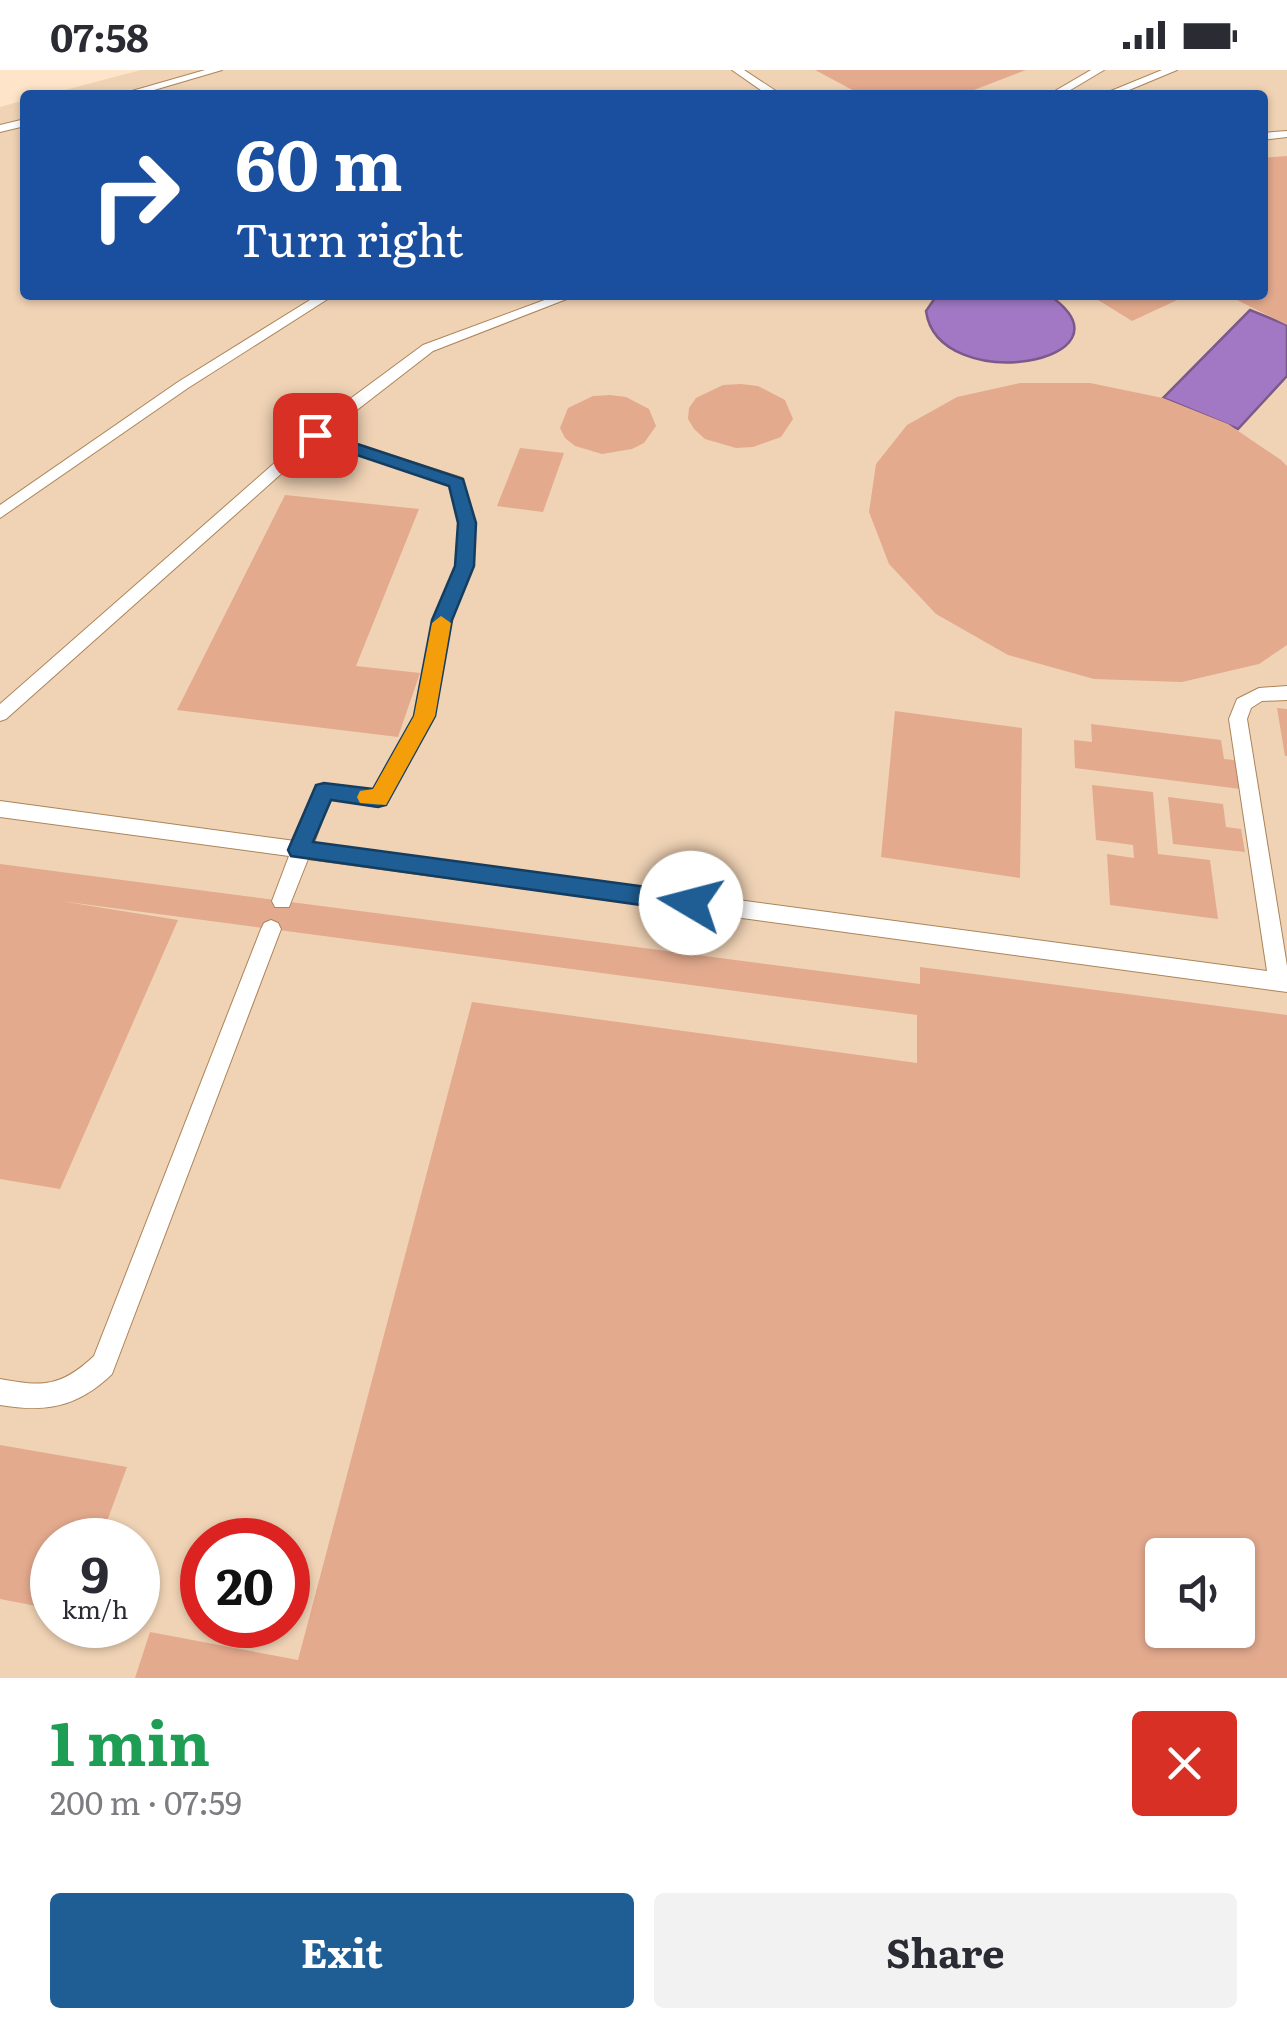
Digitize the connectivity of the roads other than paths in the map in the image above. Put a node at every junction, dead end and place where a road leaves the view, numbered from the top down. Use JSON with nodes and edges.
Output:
{"nodes":[{"id":1,"x":217,"y":70,"type":"edge"},
{"id":2,"x":737,"y":70,"type":"edge"},
{"id":3,"x":1100,"y":70,"type":"edge"},
{"id":4,"x":1172,"y":70,"type":"edge"},
{"id":5,"x":143,"y":90,"type":"edge"},
{"id":6,"x":768,"y":90,"type":"edge"},
{"id":7,"x":1063,"y":90,"type":"edge"},
{"id":8,"x":1120,"y":90,"type":"edge"},
{"id":9,"x":319,"y":300,"type":"edge"},
{"id":10,"x":557,"y":300,"type":"edge"},
{"id":11,"x":315,"y":435,"type":"junction"},
{"id":12,"x":0,"y":513,"type":"edge"},
{"id":13,"x":1287,"y":694,"type":"edge"},
{"id":14,"x":0,"y":714,"type":"edge"},
{"id":15,"x":0,"y":809,"type":"edge"},
{"id":16,"x":299,"y":850,"type":"junction"},
{"id":17,"x":282,"y":901,"type":"dead end"},
{"id":18,"x":271,"y":929,"type":"dead end"},
{"id":19,"x":1283,"y":983,"type":"edge"},
{"id":20,"x":0,"y":1392,"type":"edge"}],
"edges":[{"from":1,"to":5,"type":"lane"},
{"from":2,"to":6,"type":"lane"},
{"from":3,"to":7,"type":"lane"},
{"from":4,"to":8,"type":"lane"},
{"from":9,"to":12,"type":"lane"},
{"from":10,"to":11,"type":"lane"},
{"from":11,"to":14,"type":"lane"},
{"from":11,"to":16,"type":"lane"},
{"from":13,"to":19,"type":"lane"},
{"from":15,"to":16,"type":"lane"},
{"from":16,"to":17,"type":"lane"},
{"from":16,"to":19,"type":"lane"},
{"from":18,"to":20,"type":"lane"}]}
